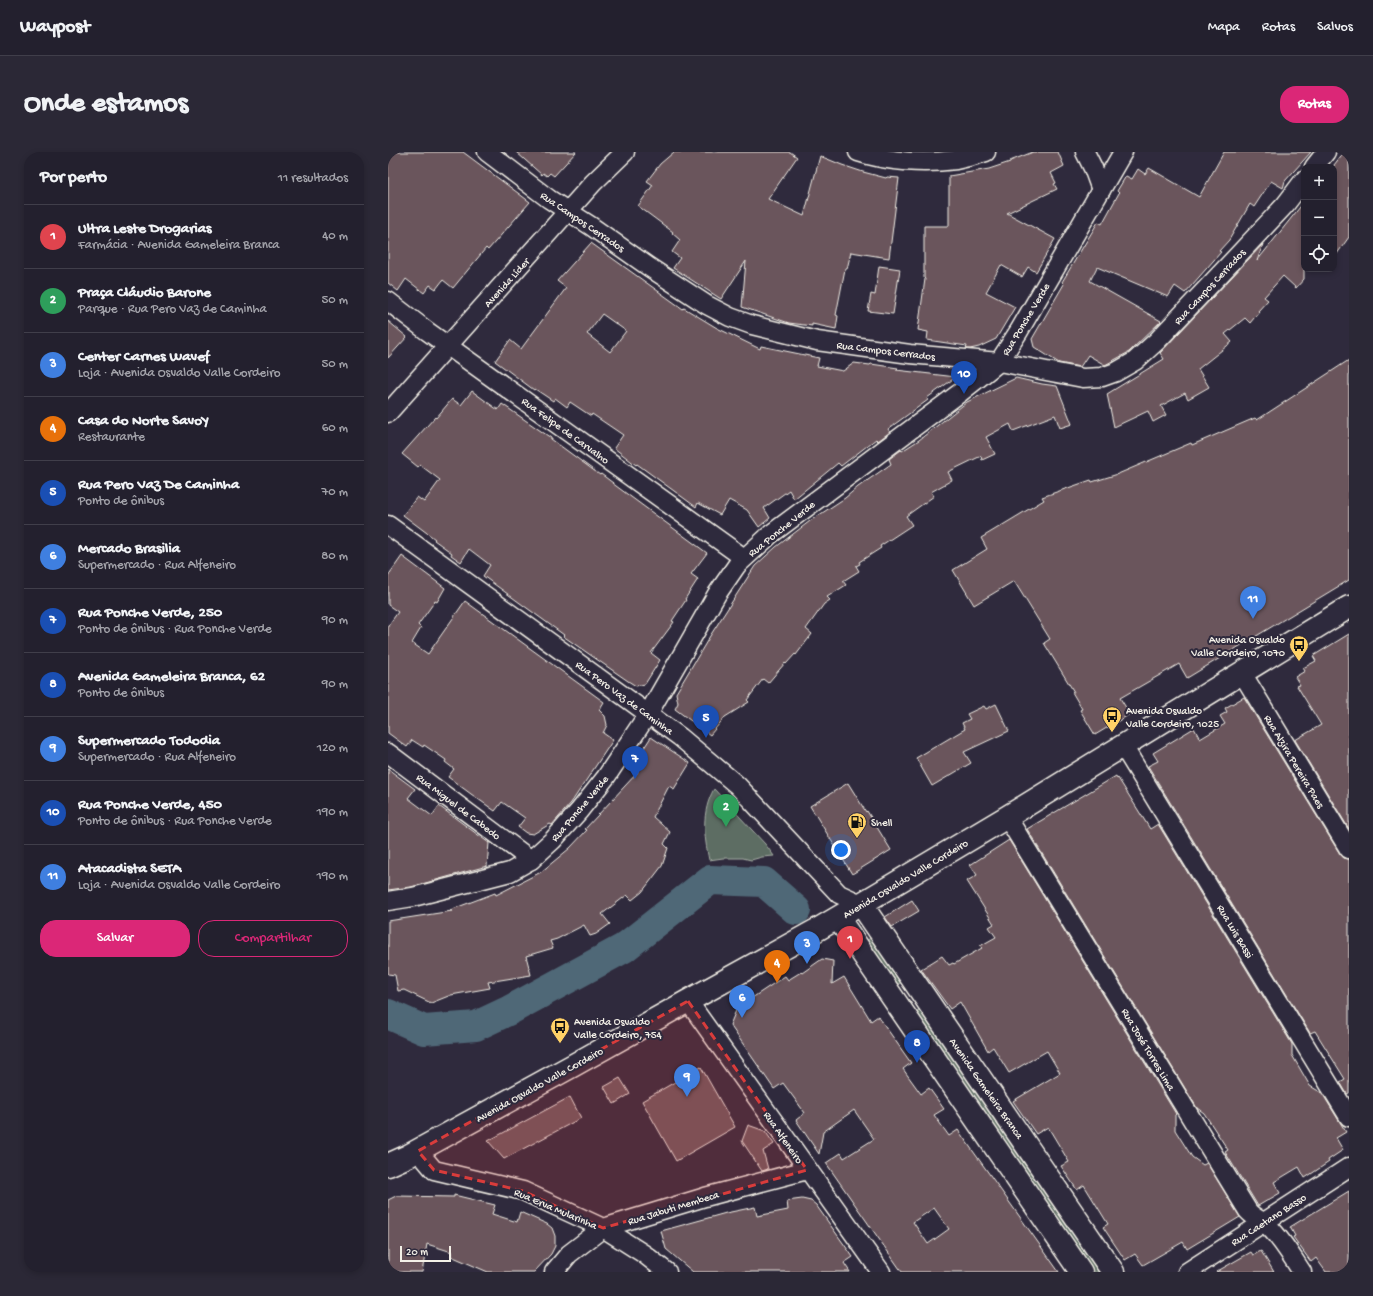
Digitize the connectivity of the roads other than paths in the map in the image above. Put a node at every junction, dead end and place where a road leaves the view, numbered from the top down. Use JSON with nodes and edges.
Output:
{"nodes":[{"id":1,"x":487,"y":152,"type":"edge"},
{"id":2,"x":625,"y":152,"type":"edge"},
{"id":3,"x":858,"y":152,"type":"edge"},
{"id":4,"x":986,"y":152,"type":"edge"},
{"id":5,"x":1085,"y":152,"type":"edge"},
{"id":6,"x":1123,"y":152,"type":"edge"},
{"id":7,"x":1326,"y":152,"type":"edge"},
{"id":8,"x":1316,"y":164,"type":"edge"},
{"id":9,"x":1301,"y":184,"type":"edge"},
{"id":10,"x":1101,"y":190,"type":"junction"},
{"id":11,"x":568,"y":211,"type":"junction"},
{"id":12,"x":388,"y":301,"type":"edge"},
{"id":13,"x":449,"y":346,"type":"junction"},
{"id":14,"x":999,"y":362,"type":"junction"},
{"id":15,"x":388,"y":413,"type":"edge"},
{"id":16,"x":388,"y":525,"type":"edge"},
{"id":17,"x":744,"y":558,"type":"junction"},
{"id":18,"x":1349,"y":607,"type":"edge"},
{"id":19,"x":1242,"y":673,"type":"junction"},
{"id":20,"x":648,"y":714,"type":"junction"},
{"id":21,"x":1123,"y":746,"type":"junction"},
{"id":22,"x":388,"y":753,"type":"edge"},
{"id":23,"x":1007,"y":817,"type":"junction"},
{"id":24,"x":1349,"y":849,"type":"edge"},
{"id":25,"x":531,"y":860,"type":"junction"},
{"id":26,"x":839,"y":894,"type":"junction"},
{"id":27,"x":388,"y":901,"type":"edge"},
{"id":28,"x":861,"y":904,"type":"junction"},
{"id":29,"x":838,"y":918,"type":"junction"},
{"id":30,"x":917,"y":986,"type":"junction"},
{"id":31,"x":894,"y":1000,"type":"junction"},
{"id":32,"x":688,"y":1001,"type":"junction"},
{"id":33,"x":1349,"y":1117,"type":"edge"},
{"id":34,"x":418,"y":1151,"type":"junction"},
{"id":35,"x":388,"y":1165,"type":"edge"},
{"id":36,"x":1349,"y":1166,"type":"edge"},
{"id":37,"x":807,"y":1170,"type":"junction"},
{"id":38,"x":1264,"y":1223,"type":"junction"},
{"id":39,"x":603,"y":1228,"type":"junction"},
{"id":40,"x":554,"y":1272,"type":"edge"},
{"id":41,"x":667,"y":1272,"type":"edge"},
{"id":42,"x":881,"y":1272,"type":"edge"},
{"id":43,"x":1081,"y":1272,"type":"edge"},
{"id":44,"x":1113,"y":1272,"type":"edge"},
{"id":45,"x":1187,"y":1272,"type":"edge"},
{"id":46,"x":1302,"y":1272,"type":"edge"}],
"edges":[{"from":1,"to":11,"type":"street","name":"Rua Campos Cerrados"},
{"from":2,"to":11,"type":"street","name":"Avenida Líder"},
{"from":3,"to":4,"type":"street"},
{"from":5,"to":10,"type":"street"},
{"from":6,"to":10,"type":"street","name":"Rua Ponche Verde"},
{"from":7,"to":8,"type":"street"},
{"from":9,"to":14,"type":"street","name":"Rua Campos Cerrados"},
{"from":10,"to":14,"type":"street","name":"Rua Ponche Verde"},
{"from":11,"to":13,"type":"street","name":"Avenida Líder"},
{"from":11,"to":14,"type":"street","name":"Rua Campos Cerrados"},
{"from":12,"to":13,"type":"street","name":"Rua Felipe de Carvalho"},
{"from":13,"to":15,"type":"street","name":"Avenida Líder"},
{"from":13,"to":17,"type":"street","name":"Rua Felipe de Carvalho"},
{"from":14,"to":17,"type":"street","name":"Rua Ponche Verde"},
{"from":16,"to":20,"type":"street","name":"Rua Pero Vaz de Caminha"},
{"from":17,"to":20,"type":"street","name":"Rua Ponche Verde"},
{"from":18,"to":19,"type":"main road","name":"Avenida Osvaldo Valle Cordeiro"},
{"from":19,"to":21,"type":"main road","name":"Avenida Osvaldo Valle Cordeiro"},
{"from":19,"to":24,"type":"street","name":"Rua Alzira Pereira Paes"},
{"from":20,"to":25,"type":"street","name":"Rua Ponche Verde"},
{"from":20,"to":26,"type":"street","name":"Rua Pero Vaz de Caminha"},
{"from":21,"to":23,"type":"main road","name":"Avenida Osvaldo Valle Cordeiro"},
{"from":21,"to":33,"type":"street","name":"Rua Luis Bassi"},
{"from":22,"to":25,"type":"street","name":"Rua Miguel de Cabedo"},
{"from":23,"to":28,"type":"main road","name":"Avenida Osvaldo Valle Cordeiro"},
{"from":23,"to":38,"type":"street","name":"Rua José Torres Lima"},
{"from":25,"to":27,"type":"street","name":"Rua Ponche Verde"},
{"from":26,"to":28,"type":"street","name":"Rua Pero Vaz de Caminha"},
{"from":26,"to":29,"type":"street"},
{"from":28,"to":29,"type":"main road","name":"Avenida Osvaldo Valle Cordeiro"},
{"from":28,"to":30,"type":"main road","name":"Avenida Gameleira Branca"},
{"from":29,"to":31,"type":"main road"},
{"from":29,"to":32,"type":"main road","name":"Avenida Osvaldo Valle Cordeiro"},
{"from":30,"to":31,"type":"main road"},
{"from":30,"to":44,"type":"main road","name":"Avenida Gameleira Branca"},
{"from":31,"to":43,"type":"main road"},
{"from":32,"to":34,"type":"main road","name":"Avenida Osvaldo Valle Cordeiro"},
{"from":32,"to":37,"type":"street","name":"Rua Alfeneiro"},
{"from":34,"to":35,"type":"main road","name":"Avenida Osvaldo Valle Cordeiro"},
{"from":34,"to":39,"type":"street","name":"Rua Erva Mularinha"},
{"from":36,"to":38,"type":"street","name":"Rua Caetano Basso"},
{"from":37,"to":39,"type":"street","name":"Rua Jabuti Membeca"},
{"from":37,"to":42,"type":"street","name":"Rua Alfeneiro"},
{"from":38,"to":45,"type":"street","name":"Rua Caetano Basso"},
{"from":38,"to":46,"type":"street","name":"Rua José Torres Lima"},
{"from":39,"to":40,"type":"street","name":"Rua Jabuti Membeca"},
{"from":39,"to":41,"type":"street","name":"Rua Erva Mularinha"}]}
